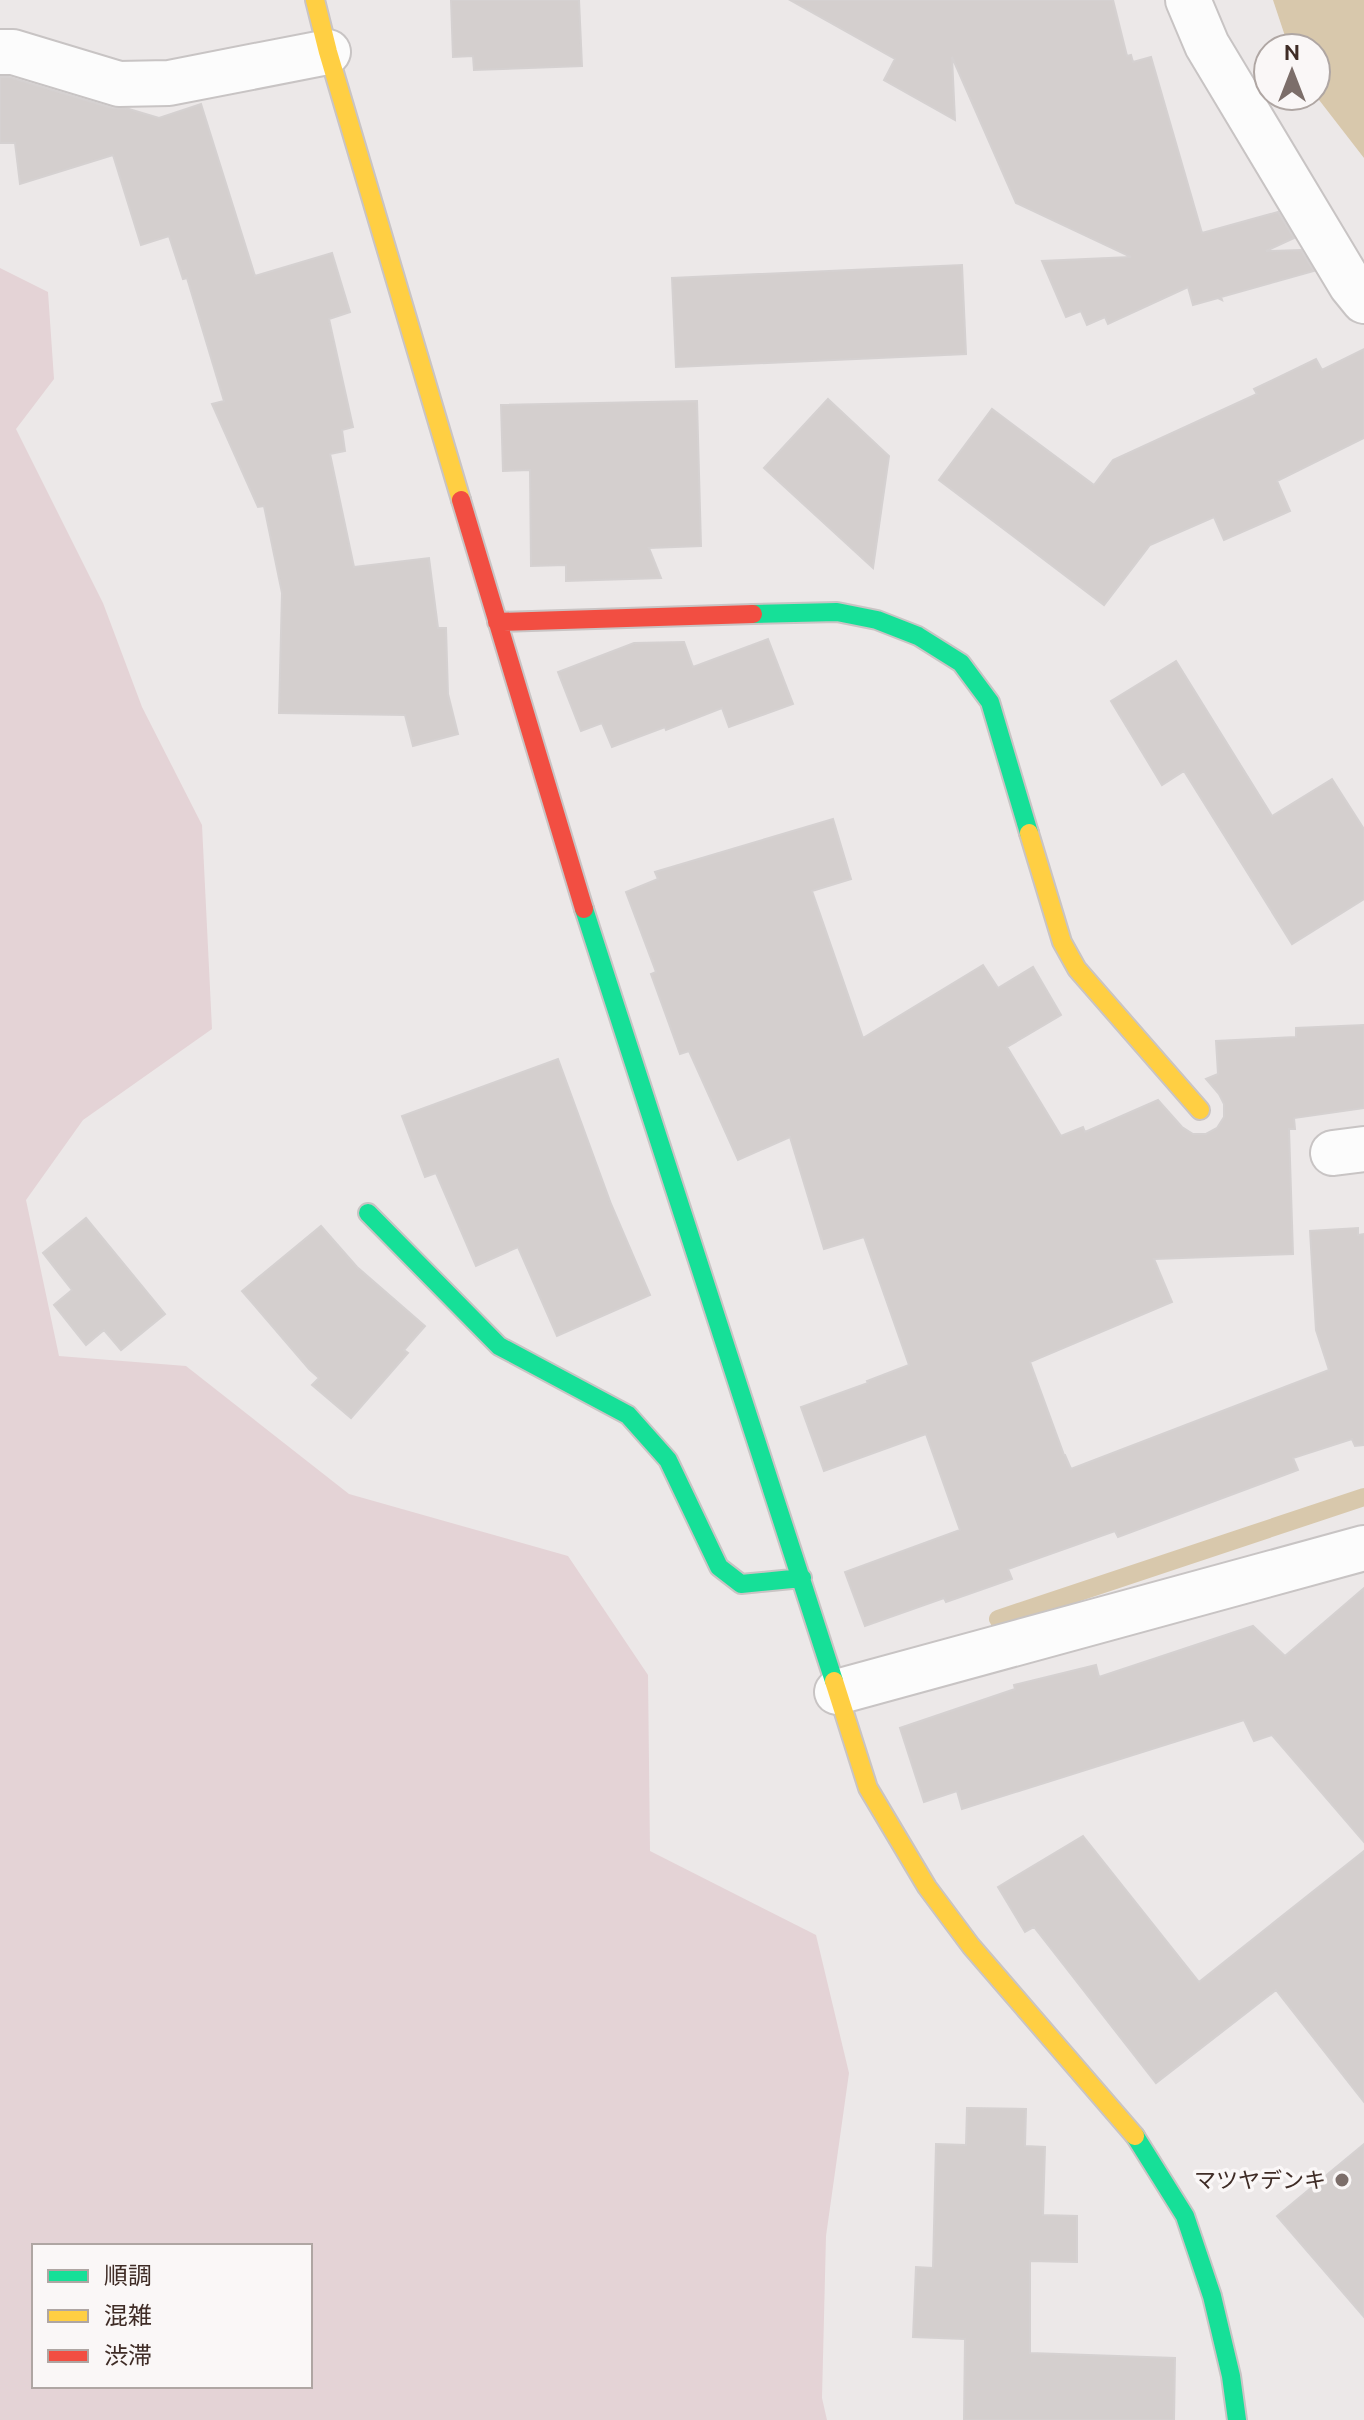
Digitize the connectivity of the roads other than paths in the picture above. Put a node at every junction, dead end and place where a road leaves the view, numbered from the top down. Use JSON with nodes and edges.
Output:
{"nodes":[{"id":1,"x":315,"y":0,"type":"edge"},
{"id":2,"x":1188,"y":0,"type":"edge"},
{"id":3,"x":0,"y":52,"type":"edge"},
{"id":4,"x":328,"y":52,"type":"junction"},
{"id":5,"x":1364,"y":301,"type":"edge"},
{"id":6,"x":497,"y":622,"type":"junction"},
{"id":7,"x":1200,"y":1110,"type":"dead end"},
{"id":8,"x":368,"y":1213,"type":"dead end"},
{"id":9,"x":1364,"y":1548,"type":"edge"},
{"id":10,"x":802,"y":1578,"type":"junction"},
{"id":11,"x":837,"y":1692,"type":"junction"},
{"id":12,"x":1237,"y":2420,"type":"edge"}],
"edges":[{"from":1,"to":4,"type":"street"},
{"from":2,"to":5,"type":"street"},
{"from":3,"to":4,"type":"street"},
{"from":4,"to":6,"type":"street"},
{"from":6,"to":7,"type":"street"},
{"from":6,"to":10,"type":"street"},
{"from":8,"to":10,"type":"street"},
{"from":9,"to":11,"type":"street"},
{"from":10,"to":11,"type":"street"},
{"from":11,"to":12,"type":"street"}]}
